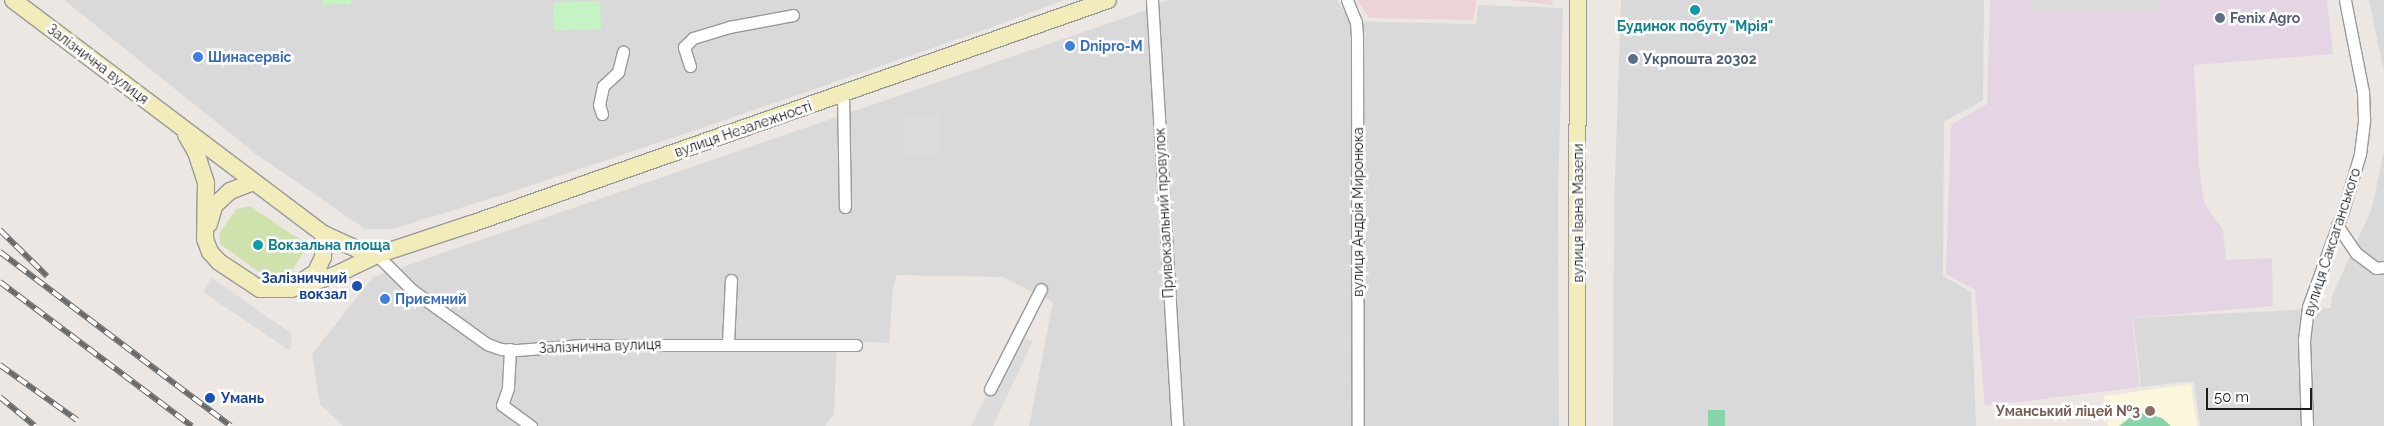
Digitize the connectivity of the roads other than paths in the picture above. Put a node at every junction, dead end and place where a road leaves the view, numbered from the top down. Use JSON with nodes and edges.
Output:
{"nodes":[{"id":1,"x":13,"y":0,"type":"edge"},
{"id":2,"x":1108,"y":0,"type":"edge"},
{"id":3,"x":1152,"y":0,"type":"edge"},
{"id":4,"x":1347,"y":0,"type":"edge"},
{"id":5,"x":1578,"y":0,"type":"edge"},
{"id":6,"x":2345,"y":0,"type":"edge"},
{"id":7,"x":793,"y":15,"type":"dead end"},
{"id":8,"x":623,"y":52,"type":"dead end"},
{"id":9,"x":690,"y":66,"type":"dead end"},
{"id":10,"x":843,"y":94,"type":"junction"},
{"id":11,"x":602,"y":114,"type":"dead end"},
{"id":12,"x":183,"y":128,"type":"junction"},
{"id":13,"x":253,"y":182,"type":"junction"},
{"id":14,"x":845,"y":207,"type":"dead end"},
{"id":15,"x":2337,"y":225,"type":"junction"},
{"id":16,"x":324,"y":234,"type":"junction"},
{"id":17,"x":205,"y":239,"type":"junction"},
{"id":18,"x":377,"y":255,"type":"junction"},
{"id":19,"x":2384,"y":267,"type":"edge"},
{"id":20,"x":731,"y":280,"type":"dead end"},
{"id":21,"x":1041,"y":289,"type":"dead end"},
{"id":22,"x":291,"y":290,"type":"junction"},
{"id":23,"x":728,"y":343,"type":"junction"},
{"id":24,"x":856,"y":345,"type":"dead end"},
{"id":25,"x":510,"y":349,"type":"junction"},
{"id":26,"x":990,"y":389,"type":"dead end"},
{"id":27,"x":531,"y":426,"type":"edge"},
{"id":28,"x":1177,"y":426,"type":"edge"},
{"id":29,"x":1358,"y":426,"type":"edge"},
{"id":30,"x":1578,"y":426,"type":"edge"},
{"id":31,"x":2307,"y":426,"type":"edge"}],
"edges":[{"from":1,"to":12,"type":"main road","name":"Залізнична вулиця"},
{"from":2,"to":10,"type":"main road","name":"вулиця Незалежності"},
{"from":3,"to":28,"type":"street","name":"Привокзальний провулок"},
{"from":4,"to":29,"type":"street","name":"вулиця Андрія Миронюка"},
{"from":5,"to":30,"type":"main road","name":"вулиця Івана Мазепи"},
{"from":6,"to":15,"type":"street","name":"вулиця Саксаганського"},
{"from":7,"to":9,"type":"street"},
{"from":8,"to":11,"type":"street"},
{"from":10,"to":14,"type":"street"},
{"from":10,"to":18,"type":"main road","name":"вулиця Незалежності"},
{"from":12,"to":13,"type":"main road","name":"Залізнична вулиця"},
{"from":12,"to":17,"type":"main road","name":"Залізнична вулиця"},
{"from":13,"to":16,"type":"main road"},
{"from":13,"to":17,"type":"main road"},
{"from":15,"to":19,"type":"street"},
{"from":15,"to":31,"type":"street","name":"вулиця Саксаганського"},
{"from":16,"to":18,"type":"main road","name":"Залізнична вулиця"},
{"from":16,"to":22,"type":"main road"},
{"from":17,"to":22,"type":"main road"},
{"from":18,"to":22,"type":"main road"},
{"from":18,"to":25,"type":"street","name":"Залізнична вулиця"},
{"from":20,"to":23,"type":"street"},
{"from":21,"to":26,"type":"street"},
{"from":23,"to":24,"type":"street","name":"Залізнична вулиця"},
{"from":23,"to":25,"type":"street","name":"Залізнична вулиця"},
{"from":25,"to":27,"type":"street"}]}
